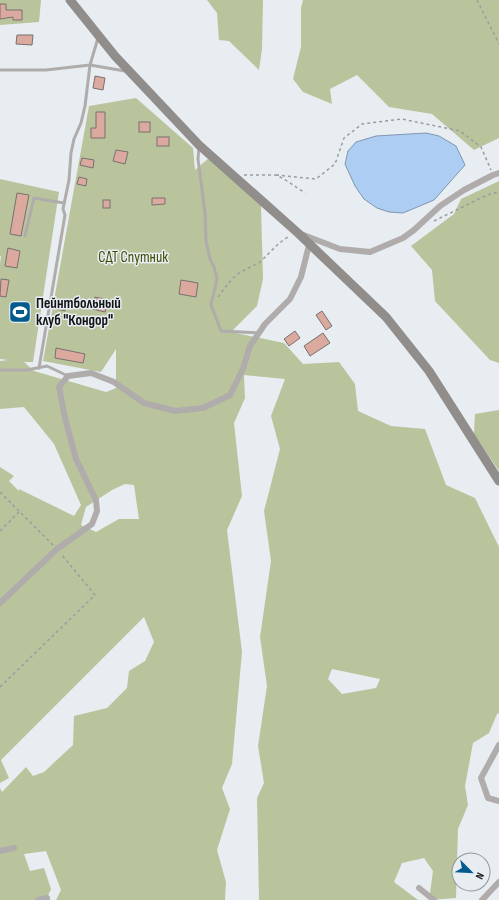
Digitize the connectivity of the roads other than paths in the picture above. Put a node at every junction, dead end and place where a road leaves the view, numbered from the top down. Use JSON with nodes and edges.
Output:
{"nodes":[{"id":1,"x":70,"y":0,"type":"edge"},
{"id":2,"x":99,"y":36,"type":"junction"},
{"id":3,"x":90,"y":65,"type":"junction"},
{"id":4,"x":0,"y":70,"type":"edge"},
{"id":5,"x":130,"y":72,"type":"junction"},
{"id":6,"x":199,"y":145,"type":"junction"},
{"id":7,"x":496,"y":174,"type":"edge"},
{"id":8,"x":64,"y":203,"type":"junction"},
{"id":9,"x":298,"y":233,"type":"junction"},
{"id":10,"x":25,"y":236,"type":"dead end"},
{"id":11,"x":310,"y":245,"type":"junction"},
{"id":12,"x":259,"y":333,"type":"junction"},
{"id":13,"x":39,"y":368,"type":"junction"},
{"id":14,"x":0,"y":370,"type":"edge"},
{"id":15,"x":68,"y":376,"type":"junction"},
{"id":16,"x":499,"y":481,"type":"edge"},
{"id":17,"x":0,"y":603,"type":"edge"},
{"id":18,"x":499,"y":745,"type":"edge"},
{"id":19,"x":499,"y":801,"type":"edge"},
{"id":20,"x":14,"y":848,"type":"dead end"},
{"id":21,"x":0,"y":851,"type":"edge"},
{"id":22,"x":499,"y":882,"type":"edge"},
{"id":23,"x":419,"y":888,"type":"dead end"},
{"id":24,"x":47,"y":898,"type":"dead end"},
{"id":25,"x":38,"y":900,"type":"edge"},
{"id":26,"x":434,"y":900,"type":"edge"},
{"id":27,"x":482,"y":900,"type":"edge"}],
"edges":[{"from":1,"to":2,"type":"main road"},
{"from":2,"to":3,"type":"lane"},
{"from":2,"to":5,"type":"main road"},
{"from":3,"to":4,"type":"lane"},
{"from":3,"to":5,"type":"lane"},
{"from":3,"to":8,"type":"lane"},
{"from":5,"to":6,"type":"main road"},
{"from":6,"to":9,"type":"main road"},
{"from":6,"to":12,"type":"lane"},
{"from":7,"to":9,"type":"street"},
{"from":8,"to":10,"type":"lane"},
{"from":8,"to":13,"type":"lane"},
{"from":9,"to":11,"type":"main road"},
{"from":11,"to":12,"type":"street"},
{"from":11,"to":16,"type":"main road"},
{"from":12,"to":15,"type":"street"},
{"from":13,"to":14,"type":"lane"},
{"from":13,"to":15,"type":"lane"},
{"from":15,"to":17,"type":"street"},
{"from":18,"to":19,"type":"street"},
{"from":20,"to":21,"type":"street"},
{"from":22,"to":27,"type":"street"},
{"from":23,"to":26,"type":"street"},
{"from":24,"to":25,"type":"street"}]}
